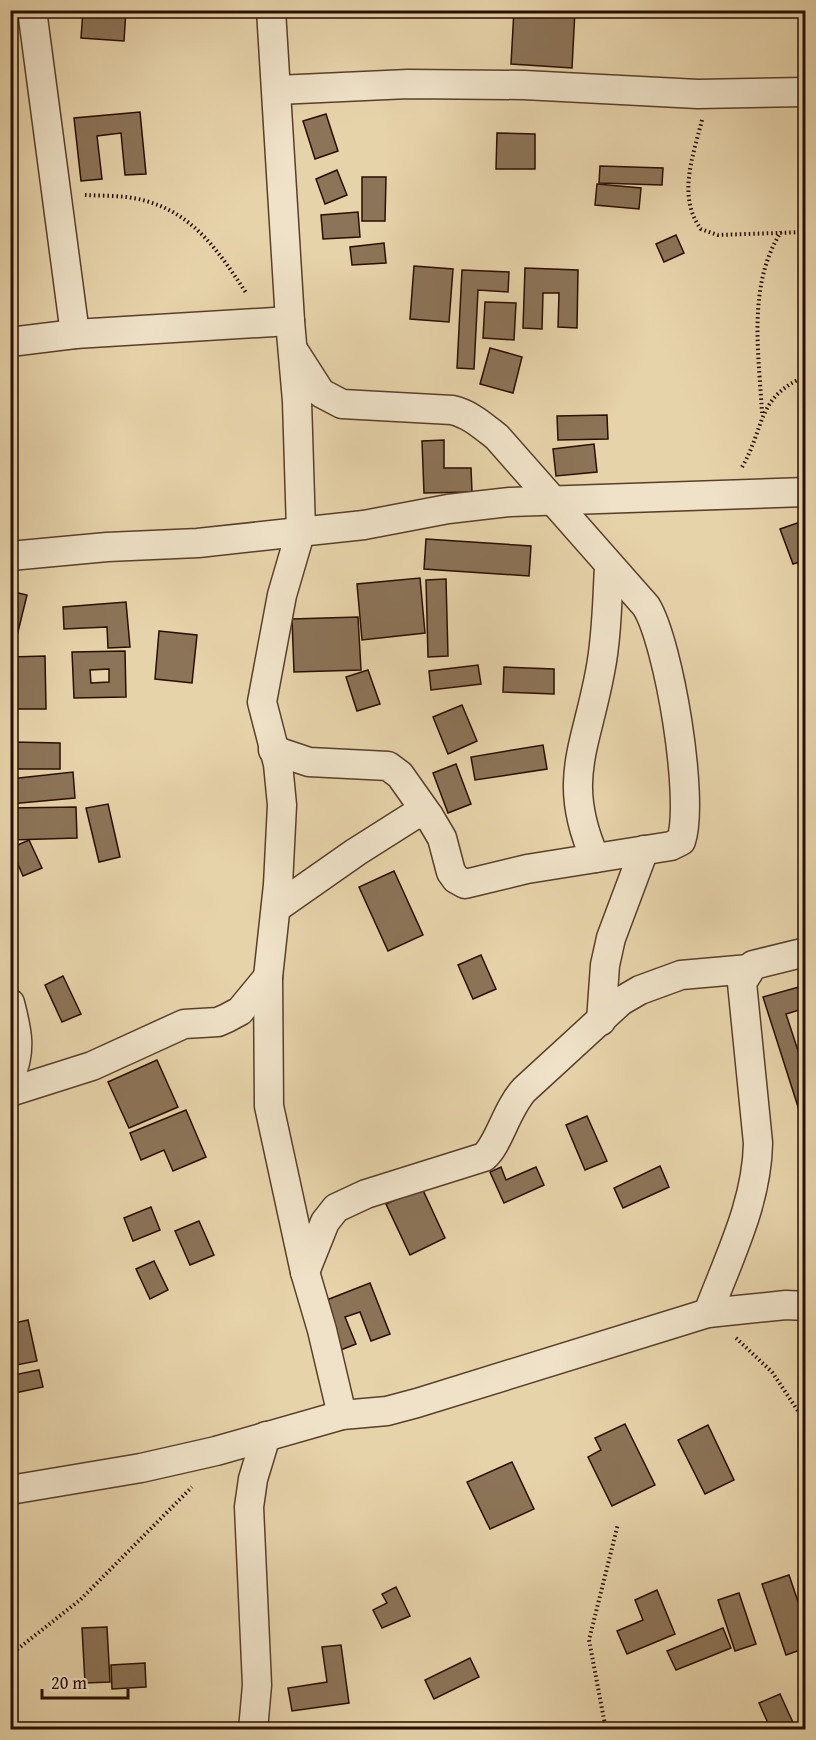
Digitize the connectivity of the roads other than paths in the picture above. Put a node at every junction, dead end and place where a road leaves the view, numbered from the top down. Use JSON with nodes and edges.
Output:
{"nodes":[{"id":1,"x":32,"y":10,"type":"edge"},
{"id":2,"x":271,"y":10,"type":"edge"},
{"id":3,"x":277,"y":90,"type":"junction"},
{"id":4,"x":806,"y":92,"type":"edge"},
{"id":5,"x":278,"y":322,"type":"junction"},
{"id":6,"x":75,"y":334,"type":"junction"},
{"id":7,"x":10,"y":342,"type":"edge"},
{"id":8,"x":292,"y":349,"type":"junction"},
{"id":9,"x":806,"y":492,"type":"edge"},
{"id":10,"x":555,"y":502,"type":"junction"},
{"id":11,"x":301,"y":530,"type":"junction"},
{"id":12,"x":10,"y":556,"type":"edge"},
{"id":13,"x":609,"y":567,"type":"junction"},
{"id":14,"x":273,"y":750,"type":"junction"},
{"id":15,"x":429,"y":816,"type":"junction"},
{"id":16,"x":645,"y":850,"type":"junction"},
{"id":17,"x":595,"y":858,"type":"junction"},
{"id":18,"x":276,"y":908,"type":"junction"},
{"id":19,"x":806,"y":952,"type":"edge"},
{"id":20,"x":749,"y":969,"type":"junction"},
{"id":21,"x":268,"y":977,"type":"junction"},
{"id":22,"x":10,"y":1003,"type":"edge"},
{"id":23,"x":601,"y":1021,"type":"junction"},
{"id":24,"x":10,"y":1077,"type":"edge"},
{"id":25,"x":10,"y":1092,"type":"edge"},
{"id":26,"x":305,"y":1272,"type":"junction"},
{"id":27,"x":806,"y":1306,"type":"edge"},
{"id":28,"x":708,"y":1312,"type":"junction"},
{"id":29,"x":342,"y":1415,"type":"junction"},
{"id":30,"x":266,"y":1436,"type":"junction"},
{"id":31,"x":10,"y":1490,"type":"edge"},
{"id":32,"x":253,"y":1730,"type":"edge"}],
"edges":[{"from":1,"to":6,"type":"street"},
{"from":2,"to":3,"type":"street"},
{"from":3,"to":4,"type":"street"},
{"from":3,"to":5,"type":"street"},
{"from":5,"to":6,"type":"street"},
{"from":5,"to":8,"type":"street"},
{"from":6,"to":7,"type":"street"},
{"from":8,"to":10,"type":"street"},
{"from":8,"to":11,"type":"street"},
{"from":9,"to":10,"type":"street"},
{"from":10,"to":11,"type":"street"},
{"from":10,"to":13,"type":"street"},
{"from":11,"to":12,"type":"street"},
{"from":11,"to":14,"type":"street"},
{"from":13,"to":16,"type":"street"},
{"from":13,"to":17,"type":"street"},
{"from":14,"to":15,"type":"street"},
{"from":14,"to":18,"type":"street"},
{"from":15,"to":17,"type":"street"},
{"from":15,"to":18,"type":"street"},
{"from":16,"to":17,"type":"street"},
{"from":16,"to":23,"type":"street"},
{"from":18,"to":21,"type":"street"},
{"from":19,"to":20,"type":"street"},
{"from":20,"to":23,"type":"street"},
{"from":20,"to":28,"type":"street"},
{"from":21,"to":25,"type":"street"},
{"from":21,"to":26,"type":"street"},
{"from":22,"to":24,"type":"street"},
{"from":23,"to":26,"type":"street"},
{"from":26,"to":29,"type":"street"},
{"from":27,"to":28,"type":"street"},
{"from":28,"to":29,"type":"street"},
{"from":29,"to":30,"type":"street"},
{"from":30,"to":31,"type":"street"},
{"from":30,"to":32,"type":"street"}]}
